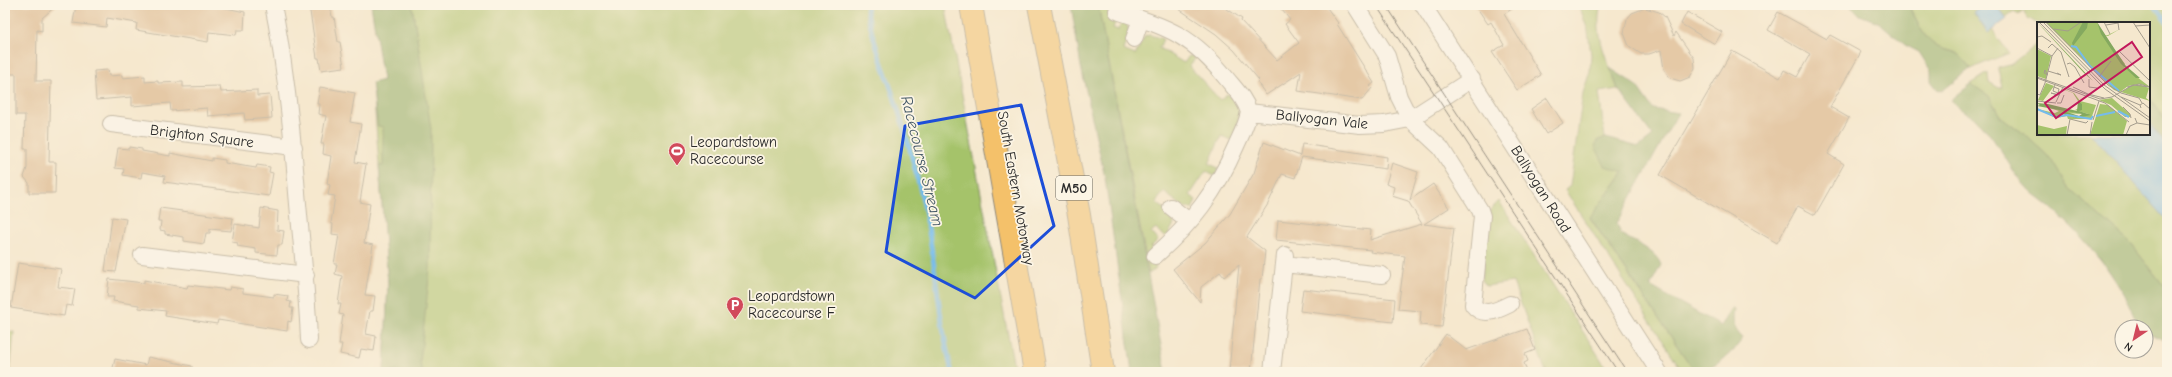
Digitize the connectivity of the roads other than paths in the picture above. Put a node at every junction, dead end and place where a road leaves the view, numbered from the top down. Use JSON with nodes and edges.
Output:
{"nodes":[{"id":1,"x":273,"y":5,"type":"edge"},
{"id":2,"x":970,"y":5,"type":"edge"},
{"id":3,"x":983,"y":5,"type":"edge"},
{"id":4,"x":1039,"y":5,"type":"edge"},
{"id":5,"x":1053,"y":5,"type":"edge"},
{"id":6,"x":1355,"y":5,"type":"edge"},
{"id":7,"x":1423,"y":5,"type":"edge"},
{"id":8,"x":1117,"y":11,"type":"dead end"},
{"id":9,"x":1141,"y":19,"type":"junction"},
{"id":10,"x":1134,"y":39,"type":"dead end"},
{"id":11,"x":1472,"y":79,"type":"junction"},
{"id":12,"x":1250,"y":112,"type":"junction"},
{"id":13,"x":1410,"y":119,"type":"junction"},
{"id":14,"x":110,"y":124,"type":"dead end"},
{"id":15,"x":294,"y":147,"type":"junction"},
{"id":16,"x":1171,"y":207,"type":"dead end"},
{"id":17,"x":1189,"y":221,"type":"junction"},
{"id":18,"x":142,"y":255,"type":"dead end"},
{"id":19,"x":1155,"y":256,"type":"dead end"},
{"id":20,"x":306,"y":275,"type":"junction"},
{"id":21,"x":1382,"y":275,"type":"dead end"},
{"id":22,"x":1510,"y":304,"type":"dead end"},
{"id":23,"x":310,"y":340,"type":"dead end"},
{"id":24,"x":1035,"y":372,"type":"edge"},
{"id":25,"x":1046,"y":372,"type":"edge"},
{"id":26,"x":1103,"y":372,"type":"edge"},
{"id":27,"x":1116,"y":372,"type":"edge"},
{"id":28,"x":1272,"y":372,"type":"edge"},
{"id":29,"x":1659,"y":372,"type":"edge"}],
"edges":[{"from":1,"to":15,"type":"street"},
{"from":2,"to":24,"type":"highway"},
{"from":3,"to":25,"type":"highway","name":"South Eastern Motorway"},
{"from":4,"to":26,"type":"highway","number":"M50"},
{"from":5,"to":27,"type":"highway"},
{"from":6,"to":13,"type":"street"},
{"from":7,"to":11,"type":"street","name":"Ballyogan Road"},
{"from":8,"to":9,"type":"street"},
{"from":9,"to":10,"type":"street"},
{"from":9,"to":12,"type":"street"},
{"from":11,"to":13,"type":"street"},
{"from":11,"to":29,"type":"street","name":"Ballyogan Road"},
{"from":12,"to":13,"type":"street","name":"Ballyogan Vale"},
{"from":12,"to":17,"type":"street"},
{"from":13,"to":22,"type":"street"},
{"from":14,"to":15,"type":"street","name":"Brighton Square"},
{"from":15,"to":20,"type":"street"},
{"from":16,"to":17,"type":"street"},
{"from":17,"to":19,"type":"street"},
{"from":18,"to":20,"type":"street"},
{"from":20,"to":23,"type":"street"},
{"from":21,"to":28,"type":"street"}]}
